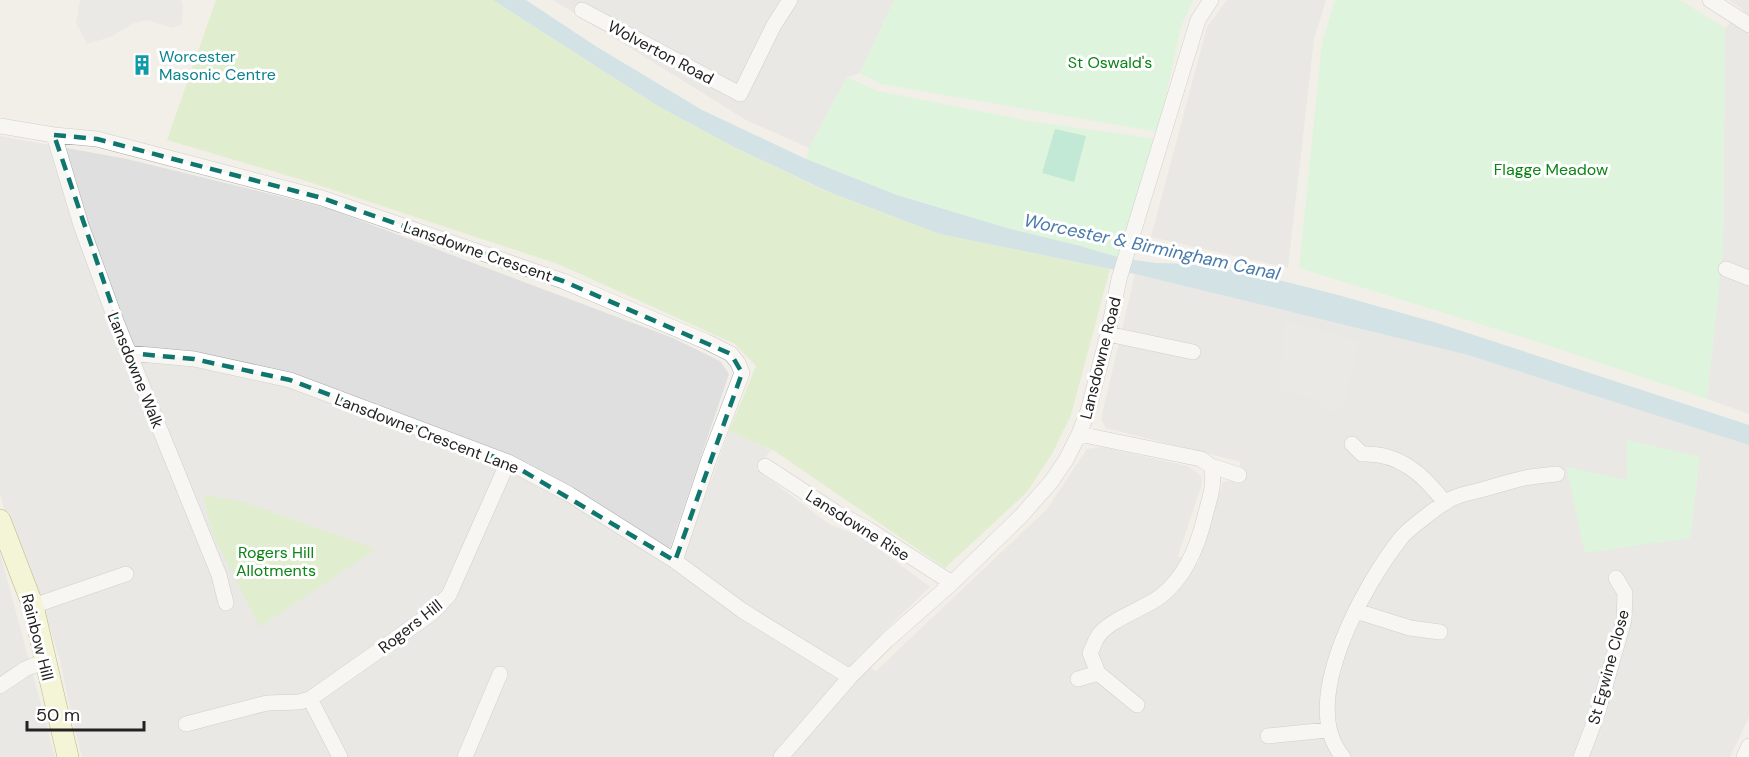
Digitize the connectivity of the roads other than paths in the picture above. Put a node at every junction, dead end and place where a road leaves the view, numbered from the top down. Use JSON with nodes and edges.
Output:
{"nodes":[{"id":1,"x":790,"y":0,"type":"edge"},
{"id":2,"x":1211,"y":0,"type":"edge"},
{"id":3,"x":1710,"y":0,"type":"edge"},
{"id":4,"x":582,"y":10,"type":"dead end"},
{"id":5,"x":1749,"y":24,"type":"edge"},
{"id":6,"x":0,"y":126,"type":"edge"},
{"id":7,"x":54,"y":135,"type":"junction"},
{"id":8,"x":1726,"y":269,"type":"dead end"},
{"id":9,"x":1749,"y":278,"type":"edge"},
{"id":10,"x":1108,"y":334,"type":"junction"},
{"id":11,"x":1192,"y":352,"type":"dead end"},
{"id":12,"x":128,"y":353,"type":"junction"},
{"id":13,"x":1079,"y":434,"type":"junction"},
{"id":14,"x":1352,"y":444,"type":"dead end"},
{"id":15,"x":508,"y":462,"type":"junction"},
{"id":16,"x":765,"y":466,"type":"dead end"},
{"id":17,"x":1211,"y":466,"type":"junction"},
{"id":18,"x":1557,"y":474,"type":"dead end"},
{"id":19,"x":1239,"y":475,"type":"dead end"},
{"id":20,"x":1445,"y":503,"type":"junction"},
{"id":21,"x":0,"y":520,"type":"edge"},
{"id":22,"x":675,"y":561,"type":"junction"},
{"id":23,"x":126,"y":574,"type":"dead end"},
{"id":24,"x":1616,"y":578,"type":"dead end"},
{"id":25,"x":952,"y":584,"type":"junction"},
{"id":26,"x":226,"y":603,"type":"dead end"},
{"id":27,"x":33,"y":606,"type":"junction"},
{"id":28,"x":1356,"y":610,"type":"junction"},
{"id":29,"x":1440,"y":632,"type":"dead end"},
{"id":30,"x":45,"y":662,"type":"junction"},
{"id":31,"x":1098,"y":673,"type":"junction"},
{"id":32,"x":500,"y":674,"type":"dead end"},
{"id":33,"x":850,"y":677,"type":"junction"},
{"id":34,"x":1078,"y":679,"type":"dead end"},
{"id":35,"x":0,"y":686,"type":"edge"},
{"id":36,"x":310,"y":699,"type":"junction"},
{"id":37,"x":1137,"y":705,"type":"dead end"},
{"id":38,"x":186,"y":724,"type":"dead end"},
{"id":39,"x":1329,"y":730,"type":"junction"},
{"id":40,"x":1268,"y":736,"type":"dead end"},
{"id":41,"x":1749,"y":746,"type":"edge"},
{"id":42,"x":68,"y":757,"type":"edge"},
{"id":43,"x":340,"y":757,"type":"edge"},
{"id":44,"x":465,"y":757,"type":"edge"},
{"id":45,"x":781,"y":757,"type":"edge"},
{"id":46,"x":1343,"y":757,"type":"edge"},
{"id":47,"x":1581,"y":757,"type":"edge"},
{"id":48,"x":1744,"y":757,"type":"edge"}],
"edges":[{"from":1,"to":4,"type":"street","name":"Wolverton Road"},
{"from":2,"to":10,"type":"street","name":"Lansdowne Road"},
{"from":3,"to":5,"type":"street"},
{"from":6,"to":7,"type":"street","name":"Lansdowne Crescent"},
{"from":7,"to":12,"type":"street","name":"Lansdowne Walk"},
{"from":7,"to":22,"type":"street","name":"Lansdowne Crescent"},
{"from":8,"to":9,"type":"street"},
{"from":10,"to":11,"type":"street"},
{"from":10,"to":13,"type":"street","name":"Lansdowne Road"},
{"from":12,"to":15,"type":"street","name":"Lansdowne Crescent Lane"},
{"from":12,"to":26,"type":"street","name":"Lansdowne Walk"},
{"from":13,"to":17,"type":"street"},
{"from":13,"to":25,"type":"street","name":"Lansdowne Road"},
{"from":14,"to":20,"type":"street"},
{"from":15,"to":22,"type":"street","name":"Lansdowne Crescent Lane"},
{"from":15,"to":36,"type":"street","name":"Rogers Hill"},
{"from":16,"to":25,"type":"street","name":"Lansdowne Rise"},
{"from":17,"to":19,"type":"street"},
{"from":17,"to":31,"type":"street"},
{"from":18,"to":20,"type":"street"},
{"from":20,"to":28,"type":"street"},
{"from":21,"to":27,"type":"main road","name":"Rainbow Hill"},
{"from":22,"to":33,"type":"street","name":"Lansdowne Crescent Lane"},
{"from":23,"to":27,"type":"street"},
{"from":24,"to":47,"type":"street","name":"St Egwine Close"},
{"from":25,"to":33,"type":"street","name":"Lansdowne Road"},
{"from":27,"to":30,"type":"main road","name":"Rainbow Hill"},
{"from":28,"to":29,"type":"street"},
{"from":28,"to":39,"type":"street"},
{"from":30,"to":35,"type":"street"},
{"from":30,"to":42,"type":"main road","name":"Rainbow Hill"},
{"from":31,"to":34,"type":"street"},
{"from":31,"to":37,"type":"street"},
{"from":32,"to":44,"type":"street"},
{"from":33,"to":45,"type":"street","name":"Lansdowne Road"},
{"from":36,"to":38,"type":"street"},
{"from":36,"to":43,"type":"street"},
{"from":39,"to":40,"type":"street"},
{"from":39,"to":46,"type":"street"},
{"from":41,"to":48,"type":"street"}]}
